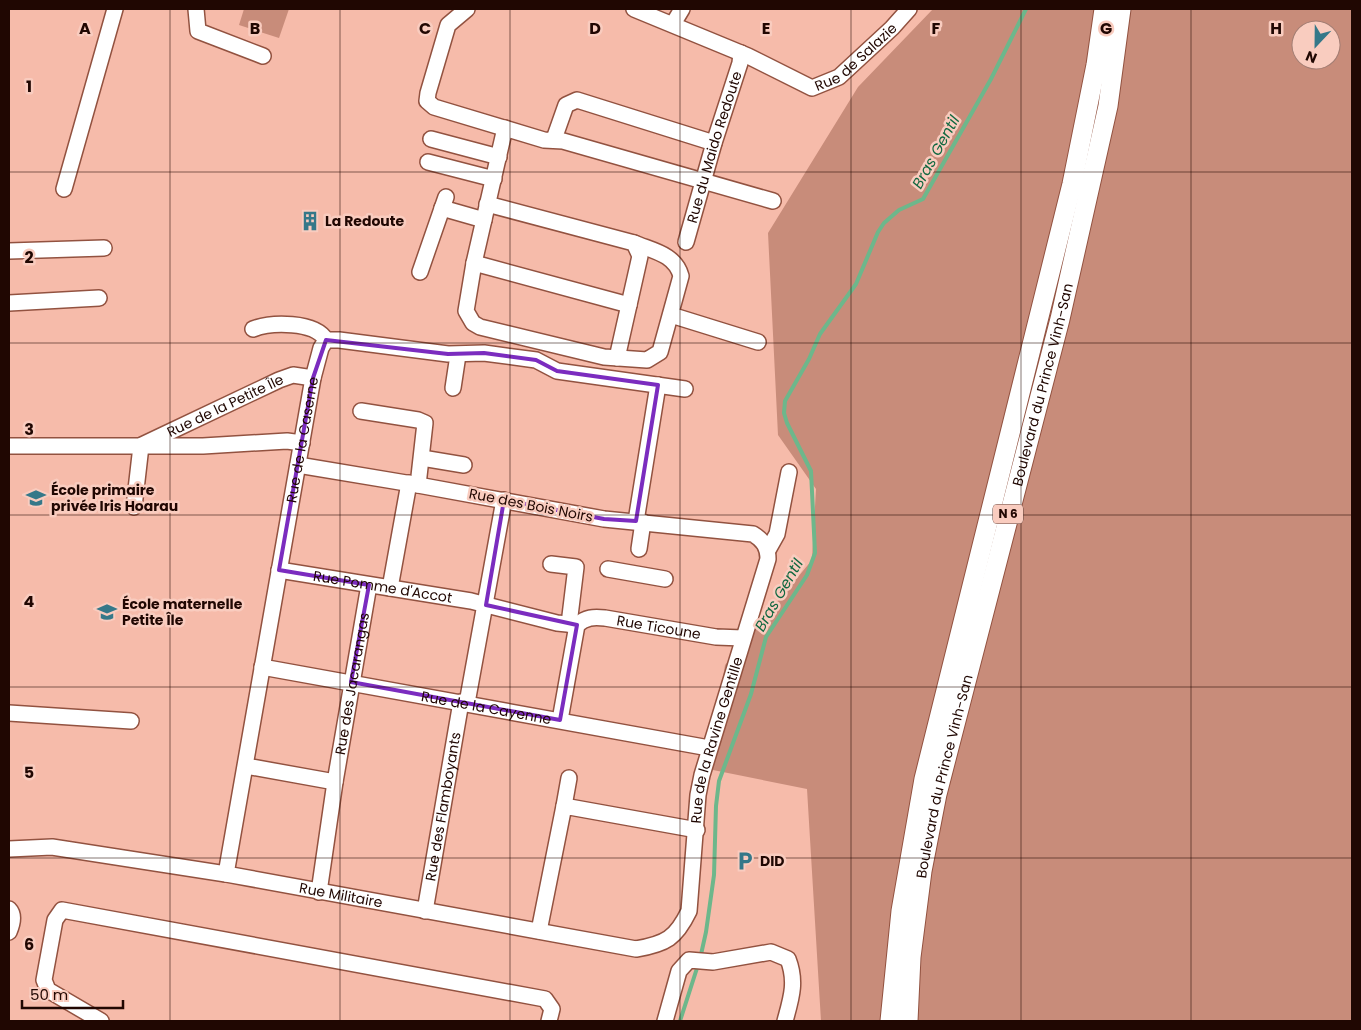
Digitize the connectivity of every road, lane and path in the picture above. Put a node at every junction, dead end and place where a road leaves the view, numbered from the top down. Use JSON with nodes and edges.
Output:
{"nodes":[{"id":1,"x":115,"y":9,"type":"edge"},
{"id":2,"x":196,"y":9,"type":"edge"},
{"id":3,"x":467,"y":9,"type":"edge"},
{"id":4,"x":634,"y":9,"type":"edge"},
{"id":5,"x":682,"y":9,"type":"edge"},
{"id":6,"x":909,"y":9,"type":"edge"},
{"id":7,"x":1104,"y":9,"type":"edge"},
{"id":8,"x":1121,"y":9,"type":"edge"},
{"id":9,"x":674,"y":24,"type":"junction"},
{"id":10,"x":741,"y":53,"type":"junction"},
{"id":11,"x":264,"y":56,"type":"dead end"},
{"id":12,"x":506,"y":128,"type":"junction"},
{"id":13,"x":431,"y":139,"type":"dead end"},
{"id":14,"x":549,"y":140,"type":"junction"},
{"id":15,"x":714,"y":143,"type":"junction"},
{"id":16,"x":499,"y":157,"type":"junction"},
{"id":17,"x":428,"y":162,"type":"dead end"},
{"id":18,"x":494,"y":180,"type":"junction"},
{"id":19,"x":704,"y":181,"type":"junction"},
{"id":20,"x":64,"y":189,"type":"dead end"},
{"id":21,"x":773,"y":201,"type":"dead end"},
{"id":22,"x":488,"y":204,"type":"junction"},
{"id":23,"x":484,"y":220,"type":"junction"},
{"id":24,"x":686,"y":242,"type":"dead end"},
{"id":25,"x":634,"y":243,"type":"junction"},
{"id":26,"x":104,"y":248,"type":"dead end"},
{"id":27,"x":9,"y":251,"type":"edge"},
{"id":28,"x":474,"y":263,"type":"junction"},
{"id":29,"x":420,"y":272,"type":"dead end"},
{"id":30,"x":100,"y":298,"type":"dead end"},
{"id":31,"x":9,"y":304,"type":"edge"},
{"id":32,"x":629,"y":305,"type":"junction"},
{"id":33,"x":671,"y":315,"type":"junction"},
{"id":34,"x":253,"y":329,"type":"dead end"},
{"id":35,"x":326,"y":340,"type":"junction"},
{"id":36,"x":758,"y":342,"type":"dead end"},
{"id":37,"x":458,"y":354,"type":"junction"},
{"id":38,"x":617,"y":358,"type":"junction"},
{"id":39,"x":313,"y":378,"type":"junction"},
{"id":40,"x":658,"y":385,"type":"junction"},
{"id":41,"x":453,"y":388,"type":"dead end"},
{"id":42,"x":685,"y":389,"type":"dead end"},
{"id":43,"x":361,"y":411,"type":"dead end"},
{"id":44,"x":194,"y":420,"type":"junction"},
{"id":45,"x":302,"y":443,"type":"junction"},
{"id":46,"x":9,"y":446,"type":"edge"},
{"id":47,"x":141,"y":446,"type":"junction"},
{"id":48,"x":203,"y":446,"type":"junction"},
{"id":49,"x":422,"y":458,"type":"junction"},
{"id":50,"x":464,"y":464,"type":"dead end"},
{"id":51,"x":298,"y":466,"type":"junction"},
{"id":52,"x":789,"y":472,"type":"dead end"},
{"id":53,"x":413,"y":484,"type":"junction"},
{"id":54,"x":504,"y":500,"type":"junction"},
{"id":55,"x":134,"y":507,"type":"dead end"},
{"id":56,"x":639,"y":521,"type":"junction"},
{"id":57,"x":765,"y":546,"type":"junction"},
{"id":58,"x":636,"y":561,"type":"junction"},
{"id":59,"x":551,"y":564,"type":"dead end"},
{"id":60,"x":608,"y":569,"type":"dead end"},
{"id":61,"x":279,"y":570,"type":"junction"},
{"id":62,"x":665,"y":579,"type":"dead end"},
{"id":63,"x":369,"y":585,"type":"junction"},
{"id":64,"x":390,"y":588,"type":"junction"},
{"id":65,"x":486,"y":605,"type":"junction"},
{"id":66,"x":573,"y":624,"type":"junction"},
{"id":67,"x":743,"y":638,"type":"junction"},
{"id":68,"x":262,"y":667,"type":"junction"},
{"id":69,"x":352,"y":682,"type":"junction"},
{"id":70,"x":464,"y":702,"type":"junction"},
{"id":71,"x":9,"y":713,"type":"edge"},
{"id":72,"x":560,"y":720,"type":"junction"},
{"id":73,"x":131,"y":722,"type":"dead end"},
{"id":74,"x":709,"y":748,"type":"junction"},
{"id":75,"x":246,"y":766,"type":"junction"},
{"id":76,"x":569,"y":778,"type":"dead end"},
{"id":77,"x":335,"y":782,"type":"junction"},
{"id":78,"x":564,"y":806,"type":"junction"},
{"id":79,"x":697,"y":830,"type":"junction"},
{"id":80,"x":9,"y":849,"type":"edge"},
{"id":81,"x":226,"y":874,"type":"junction"},
{"id":82,"x":319,"y":892,"type":"junction"},
{"id":83,"x":9,"y":909,"type":"edge"},
{"id":84,"x":425,"y":911,"type":"junction"},
{"id":85,"x":539,"y":931,"type":"junction"},
{"id":86,"x":9,"y":932,"type":"edge"},
{"id":87,"x":671,"y":938,"type":"joint"},
{"id":88,"x":102,"y":1021,"type":"edge"},
{"id":89,"x":549,"y":1021,"type":"edge"},
{"id":90,"x":665,"y":1021,"type":"edge"},
{"id":91,"x":784,"y":1021,"type":"edge"},
{"id":92,"x":890,"y":1021,"type":"edge"},
{"id":93,"x":908,"y":1021,"type":"edge"}],
"edges":[{"from":1,"to":20,"type":"street"},
{"from":2,"to":11,"type":"street"},
{"from":3,"to":12,"type":"street"},
{"from":4,"to":9,"type":"street","name":"Rue de Salazie"},
{"from":5,"to":9,"type":"street"},
{"from":6,"to":10,"type":"street","name":"Rue de Salazie"},
{"from":7,"to":92,"type":"main road","name":"Boulevard du Prince Vinh-San","number":"N 6"},
{"from":8,"to":93,"type":"main road","name":"Boulevard du Prince Vinh-San","number":"N 6"},
{"from":9,"to":10,"type":"street","name":"Rue de Salazie"},
{"from":10,"to":15,"type":"street","name":"Rue du Maido Redoute"},
{"from":12,"to":14,"type":"street"},
{"from":12,"to":16,"type":"street"},
{"from":13,"to":16,"type":"street"},
{"from":14,"to":15,"type":"street"},
{"from":14,"to":19,"type":"street"},
{"from":15,"to":19,"type":"street","name":"Rue du Maido Redoute"},
{"from":16,"to":18,"type":"street"},
{"from":17,"to":18,"type":"street"},
{"from":18,"to":22,"type":"street"},
{"from":19,"to":21,"type":"street"},
{"from":19,"to":24,"type":"street","name":"Rue du Maido Redoute"},
{"from":22,"to":23,"type":"street"},
{"from":22,"to":25,"type":"street"},
{"from":23,"to":28,"type":"street"},
{"from":23,"to":29,"type":"street"},
{"from":25,"to":32,"type":"street"},
{"from":25,"to":33,"type":"street"},
{"from":26,"to":27,"type":"street"},
{"from":28,"to":32,"type":"street"},
{"from":28,"to":38,"type":"street"},
{"from":30,"to":31,"type":"street"},
{"from":32,"to":38,"type":"street"},
{"from":33,"to":36,"type":"street"},
{"from":33,"to":38,"type":"street"},
{"from":34,"to":35,"type":"street"},
{"from":35,"to":37,"type":"street"},
{"from":35,"to":39,"type":"street","name":"Rue de la Caserne"},
{"from":37,"to":40,"type":"street"},
{"from":37,"to":41,"type":"street"},
{"from":39,"to":44,"type":"street","name":"Rue de la Petite Île"},
{"from":39,"to":45,"type":"street","name":"Rue de la Caserne"},
{"from":40,"to":42,"type":"street"},
{"from":40,"to":56,"type":"street"},
{"from":43,"to":49,"type":"street"},
{"from":44,"to":47,"type":"street","name":"Rue de la Petite Île"},
{"from":44,"to":48,"type":"street"},
{"from":45,"to":48,"type":"street","name":"Rue de la Petite Île"},
{"from":45,"to":51,"type":"street","name":"Rue de la Caserne"},
{"from":46,"to":47,"type":"street","name":"Rue de la Petite Île"},
{"from":47,"to":48,"type":"street","name":"Rue de la Petite Île"},
{"from":47,"to":55,"type":"street"},
{"from":49,"to":50,"type":"street"},
{"from":49,"to":53,"type":"street"},
{"from":51,"to":53,"type":"street","name":"Rue des Bois Noirs"},
{"from":51,"to":61,"type":"street","name":"Rue de la Caserne"},
{"from":52,"to":57,"type":"street","name":"Rue de la Ravine Gentille"},
{"from":53,"to":54,"type":"street","name":"Rue des Bois Noirs"},
{"from":53,"to":64,"type":"street"},
{"from":54,"to":56,"type":"street","name":"Rue des Bois Noirs"},
{"from":54,"to":65,"type":"street","name":"Rue des Flamboyants"},
{"from":56,"to":57,"type":"street","name":"Rue des Bois Noirs"},
{"from":56,"to":58,"type":"street"},
{"from":57,"to":67,"type":"street","name":"Rue de la Ravine Gentille"},
{"from":58,"to":60,"type":"street"},
{"from":58,"to":62,"type":"street"},
{"from":59,"to":66,"type":"street"},
{"from":61,"to":63,"type":"street","name":"Rue Pomme d'Accot"},
{"from":61,"to":68,"type":"street","name":"Rue de la Caserne"},
{"from":63,"to":64,"type":"street","name":"Rue Pomme d'Accot"},
{"from":63,"to":69,"type":"street","name":"Rue des Jacarangas"},
{"from":64,"to":65,"type":"street","name":"Rue Pomme d'Accot"},
{"from":65,"to":66,"type":"street","name":"Rue Ticoune"},
{"from":65,"to":70,"type":"street","name":"Rue des Flamboyants"},
{"from":66,"to":67,"type":"street","name":"Rue Ticoune"},
{"from":66,"to":72,"type":"street"},
{"from":67,"to":74,"type":"street","name":"Rue de la Ravine Gentille"},
{"from":68,"to":69,"type":"street","name":"Rue de la Cayenne"},
{"from":68,"to":75,"type":"street","name":"Rue de la Caserne"},
{"from":69,"to":70,"type":"street","name":"Rue de la Cayenne"},
{"from":69,"to":77,"type":"street","name":"Rue des Jacarangas"},
{"from":70,"to":72,"type":"street","name":"Rue de la Cayenne"},
{"from":70,"to":84,"type":"street","name":"Rue des Flamboyants"},
{"from":71,"to":73,"type":"street"},
{"from":72,"to":74,"type":"street","name":"Rue de la Cayenne"},
{"from":74,"to":79,"type":"street","name":"Rue de la Ravine Gentille"},
{"from":75,"to":77,"type":"street"},
{"from":75,"to":81,"type":"street","name":"Rue de la Caserne"},
{"from":76,"to":78,"type":"street"},
{"from":77,"to":82,"type":"street","name":"Rue des Jacarangas"},
{"from":78,"to":79,"type":"street"},
{"from":78,"to":85,"type":"street"},
{"from":79,"to":87,"type":"street","name":"Rue de la Ravine Gentille"},
{"from":80,"to":81,"type":"street","name":"Rue Militaire"},
{"from":81,"to":82,"type":"street","name":"Rue Militaire"},
{"from":82,"to":84,"type":"street","name":"Rue Militaire"},
{"from":83,"to":86,"type":"street"},
{"from":84,"to":85,"type":"street","name":"Rue Militaire"},
{"from":85,"to":87,"type":"street","name":"Rue Militaire"},
{"from":88,"to":89,"type":"street"},
{"from":90,"to":91,"type":"street"}]}
